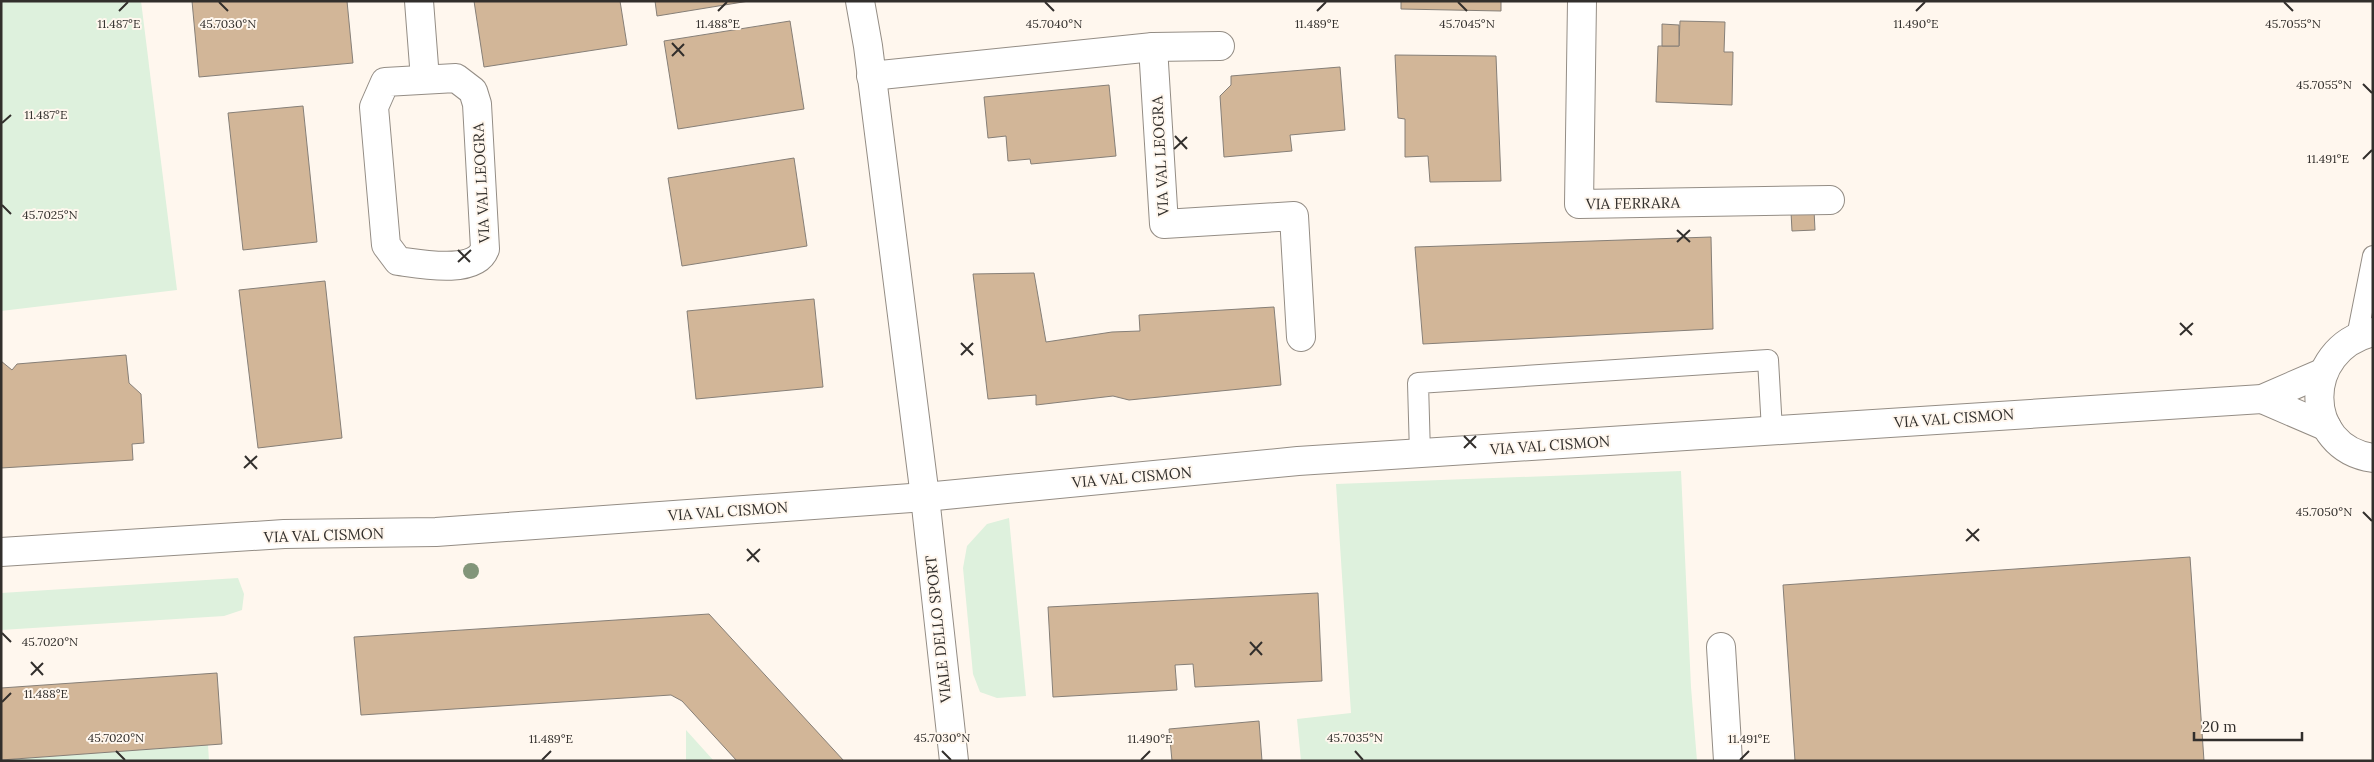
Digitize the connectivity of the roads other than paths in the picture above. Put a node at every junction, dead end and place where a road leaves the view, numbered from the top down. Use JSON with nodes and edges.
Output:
{"nodes":[{"id":1,"x":418,"y":1,"type":"edge"},
{"id":2,"x":860,"y":1,"type":"edge"},
{"id":3,"x":1582,"y":1,"type":"edge"},
{"id":4,"x":1220,"y":46,"type":"dead end"},
{"id":5,"x":1154,"y":47,"type":"junction"},
{"id":6,"x":872,"y":76,"type":"junction"},
{"id":7,"x":425,"y":79,"type":"junction"},
{"id":8,"x":1830,"y":200,"type":"dead end"},
{"id":9,"x":2372,"y":261,"type":"edge"},
{"id":10,"x":2365,"y":334,"type":"edge"},
{"id":11,"x":1301,"y":337,"type":"dead end"},
{"id":12,"x":2322,"y":373,"type":"junction"},
{"id":13,"x":2262,"y":399,"type":"junction"},
{"id":14,"x":2327,"y":427,"type":"junction"},
{"id":15,"x":1772,"y":430,"type":"junction"},
{"id":16,"x":1420,"y":454,"type":"junction"},
{"id":17,"x":2372,"y":459,"type":"edge"},
{"id":18,"x":924,"y":497,"type":"junction"},
{"id":19,"x":1,"y":552,"type":"edge"},
{"id":20,"x":1721,"y":648,"type":"dead end"},
{"id":21,"x":954,"y":761,"type":"edge"},
{"id":22,"x":1728,"y":761,"type":"edge"}],
"edges":[{"from":1,"to":7,"type":"street"},
{"from":2,"to":6,"type":"street"},
{"from":3,"to":8,"type":"street","name":"VIA FERRARA"},
{"from":4,"to":5,"type":"street"},
{"from":5,"to":6,"type":"street"},
{"from":5,"to":11,"type":"street","name":"VIA VAL LEOGRA"},
{"from":6,"to":18,"type":"street"},
{"from":7,"to":7,"type":"street","name":"VIA VAL LEOGRA"},
{"from":9,"to":10,"type":"lane"},
{"from":10,"to":12,"type":"street","name":"VIA VAL CISMON"},
{"from":12,"to":13,"type":"street","name":"VIA VAL CISMON"},
{"from":12,"to":14,"type":"street","name":"VIA VAL CISMON"},
{"from":13,"to":14,"type":"street","name":"VIA VAL CISMON"},
{"from":13,"to":15,"type":"street","name":"VIA VAL CISMON"},
{"from":14,"to":17,"type":"street","name":"VIA VAL CISMON"},
{"from":15,"to":16,"type":"street","name":"VIA VAL CISMON"},
{"from":15,"to":16,"type":"lane"},
{"from":16,"to":18,"type":"street","name":"VIA VAL CISMON"},
{"from":18,"to":19,"type":"street","name":"VIA VAL CISMON"},
{"from":18,"to":21,"type":"street","name":"VIALE DELLO SPORT"},
{"from":20,"to":22,"type":"street"}]}
